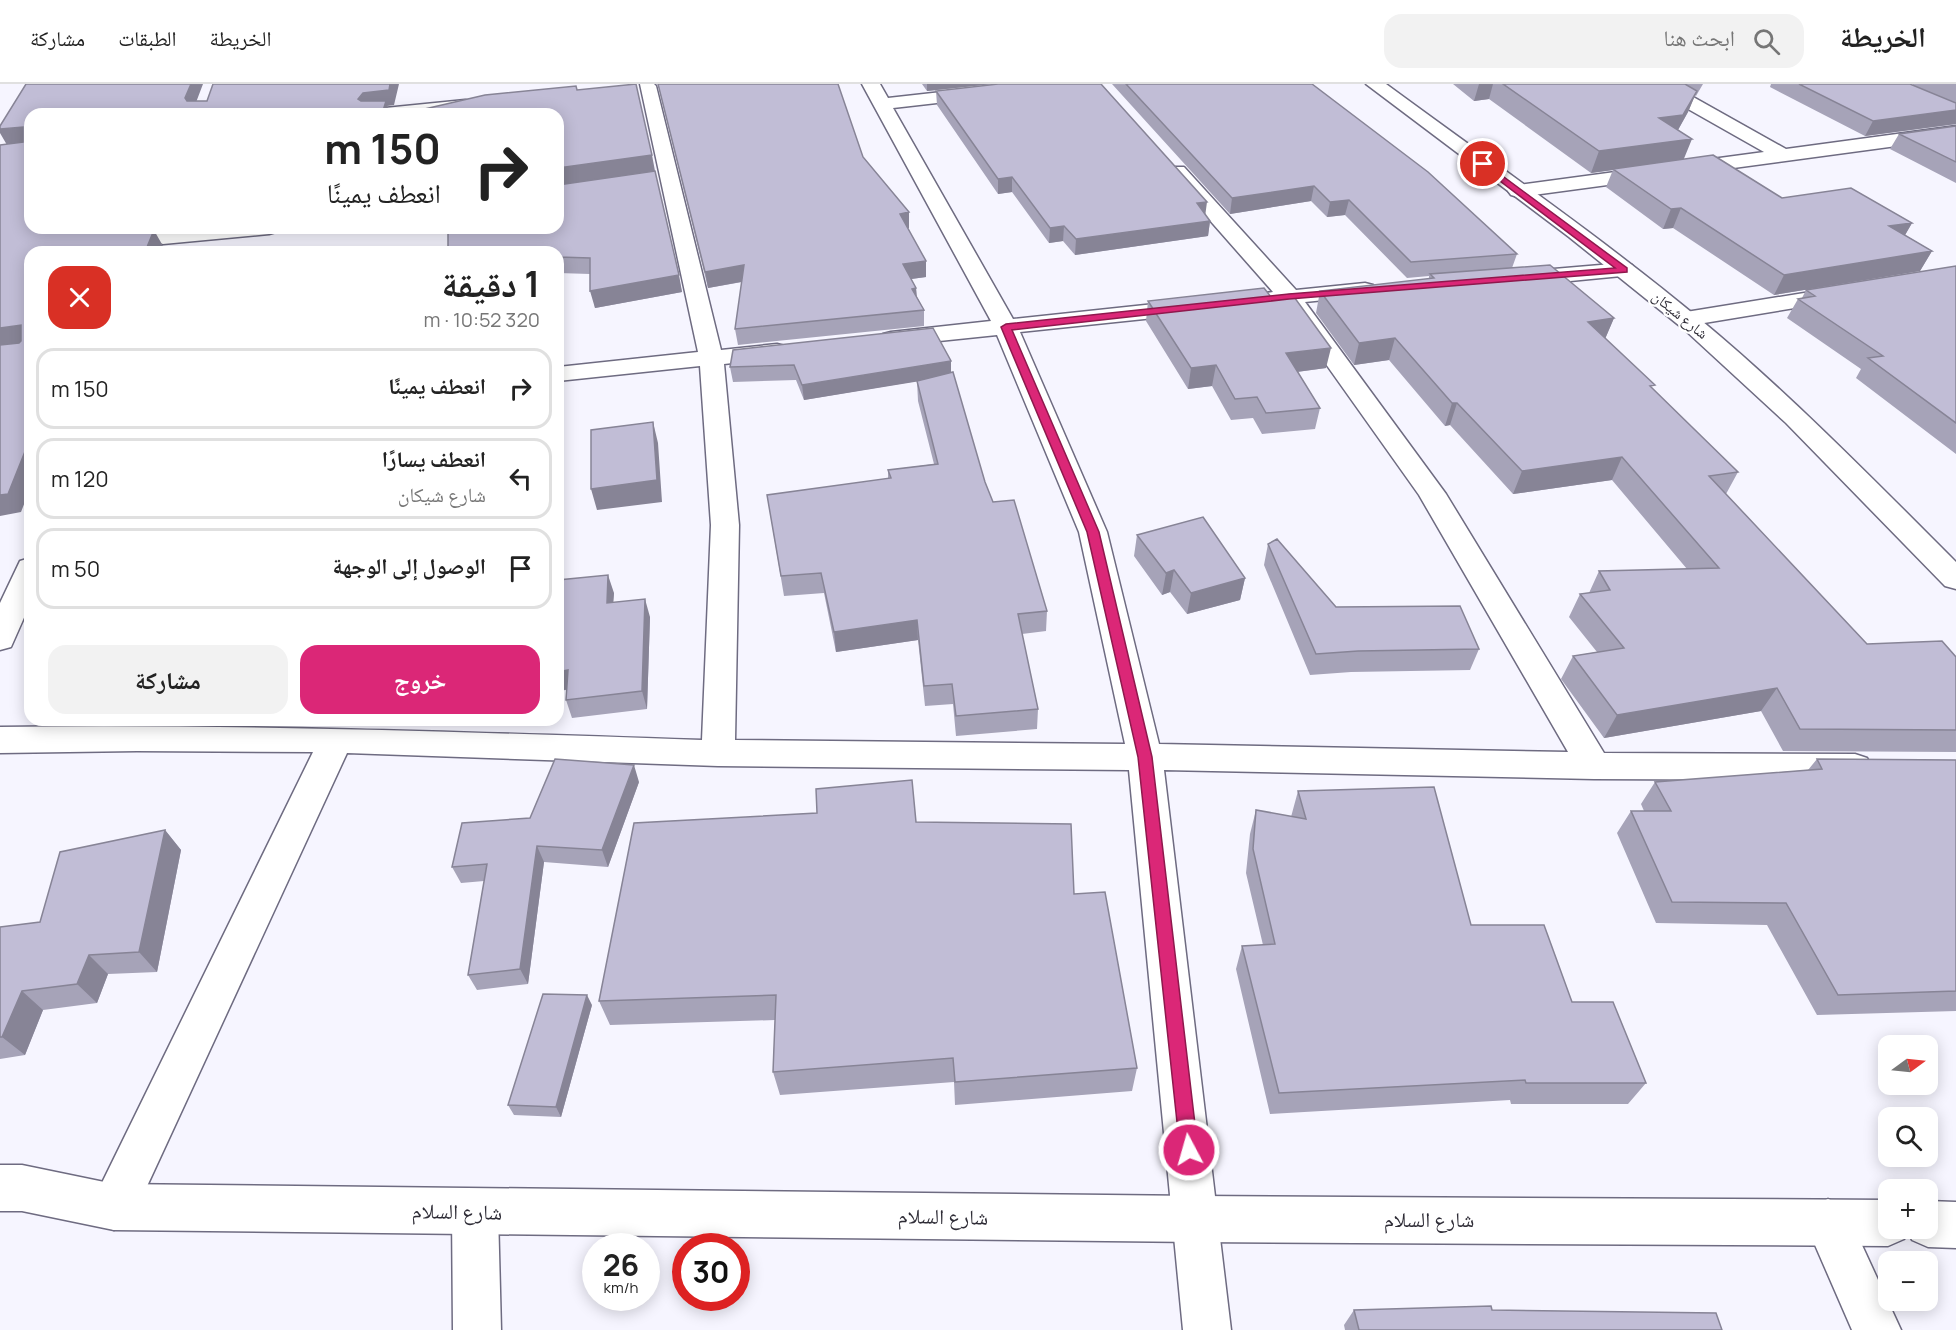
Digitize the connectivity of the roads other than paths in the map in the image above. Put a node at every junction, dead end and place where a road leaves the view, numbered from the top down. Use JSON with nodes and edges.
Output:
{"nodes":[{"id":1,"x":447,"y":84,"type":"edge"},
{"id":2,"x":1059,"y":84,"type":"edge"},
{"id":3,"x":1375,"y":84,"type":"edge"},
{"id":4,"x":1657,"y":84,"type":"edge"},
{"id":5,"x":647,"y":86,"type":"edge"},
{"id":6,"x":877,"y":94,"type":"edge"},
{"id":7,"x":482,"y":104,"type":"edge"},
{"id":8,"x":446,"y":107,"type":"junction"},
{"id":9,"x":436,"y":108,"type":"edge"},
{"id":10,"x":1956,"y":132,"type":"edge"},
{"id":11,"x":1163,"y":155,"type":"edge"},
{"id":12,"x":1783,"y":155,"type":"junction"},
{"id":13,"x":1518,"y":191,"type":"junction"},
{"id":14,"x":211,"y":234,"type":"edge"},
{"id":15,"x":162,"y":239,"type":"edge"},
{"id":16,"x":1624,"y":270,"type":"junction"},
{"id":17,"x":1492,"y":280,"type":"edge"},
{"id":18,"x":1385,"y":289,"type":"edge"},
{"id":19,"x":1862,"y":290,"type":"edge"},
{"id":20,"x":1289,"y":296,"type":"junction"},
{"id":21,"x":1686,"y":320,"type":"junction"},
{"id":22,"x":1006,"y":327,"type":"junction"},
{"id":23,"x":864,"y":342,"type":"edge"},
{"id":24,"x":794,"y":350,"type":"edge"},
{"id":25,"x":711,"y":358,"type":"junction"},
{"id":26,"x":564,"y":373,"type":"edge"},
{"id":27,"x":1956,"y":579,"type":"edge"},
{"id":28,"x":24,"y":582,"type":"edge"},
{"id":29,"x":0,"y":639,"type":"edge"},
{"id":30,"x":0,"y":740,"type":"edge"},
{"id":31,"x":336,"y":740,"type":"junction"},
{"id":32,"x":718,"y":753,"type":"junction"},
{"id":33,"x":1145,"y":757,"type":"junction"},
{"id":34,"x":1594,"y":766,"type":"junction"},
{"id":35,"x":1886,"y":767,"type":"edge"},
{"id":36,"x":0,"y":1188,"type":"edge"},
{"id":37,"x":114,"y":1207,"type":"junction"},
{"id":38,"x":475,"y":1212,"type":"junction"},
{"id":39,"x":1197,"y":1219,"type":"junction"},
{"id":40,"x":1828,"y":1222,"type":"junction"},
{"id":41,"x":1878,"y":1223,"type":"edge"},
{"id":42,"x":1938,"y":1224,"type":"edge"},
{"id":43,"x":1956,"y":1225,"type":"edge"},
{"id":44,"x":477,"y":1330,"type":"edge"},
{"id":45,"x":1208,"y":1330,"type":"edge"},
{"id":46,"x":1877,"y":1330,"type":"edge"}],
"edges":[{"from":1,"to":8,"type":"street"},
{"from":2,"to":6,"type":"street"},
{"from":3,"to":13,"type":"street","name":"شارع شيكان"},
{"from":4,"to":12,"type":"street"},
{"from":5,"to":25,"type":"street"},
{"from":6,"to":22,"type":"street"},
{"from":7,"to":8,"type":"street"},
{"from":8,"to":9,"type":"street"},
{"from":10,"to":12,"type":"street"},
{"from":11,"to":20,"type":"street"},
{"from":12,"to":13,"type":"street"},
{"from":13,"to":16,"type":"street","name":"شارع شيكان"},
{"from":14,"to":15,"type":"street"},
{"from":16,"to":17,"type":"street"},
{"from":16,"to":21,"type":"street","name":"شارع شيكان"},
{"from":18,"to":20,"type":"street"},
{"from":19,"to":21,"type":"street"},
{"from":20,"to":22,"type":"street"},
{"from":20,"to":34,"type":"street"},
{"from":21,"to":27,"type":"street","name":"شارع شيكان"},
{"from":22,"to":23,"type":"street"},
{"from":22,"to":33,"type":"street"},
{"from":24,"to":25,"type":"street"},
{"from":25,"to":26,"type":"street"},
{"from":25,"to":32,"type":"street"},
{"from":28,"to":29,"type":"street"},
{"from":30,"to":31,"type":"street"},
{"from":31,"to":32,"type":"street"},
{"from":31,"to":37,"type":"street"},
{"from":32,"to":33,"type":"street"},
{"from":33,"to":34,"type":"street"},
{"from":33,"to":39,"type":"street"},
{"from":34,"to":35,"type":"street"},
{"from":36,"to":37,"type":"street","name":"شارع السلام"},
{"from":37,"to":38,"type":"street","name":"شارع السلام"},
{"from":38,"to":39,"type":"street","name":"شارع السلام"},
{"from":38,"to":44,"type":"street"},
{"from":39,"to":40,"type":"street","name":"شارع السلام"},
{"from":39,"to":45,"type":"street"},
{"from":40,"to":41,"type":"street","name":"شارع السلام"},
{"from":40,"to":46,"type":"street"},
{"from":42,"to":43,"type":"street"}]}
